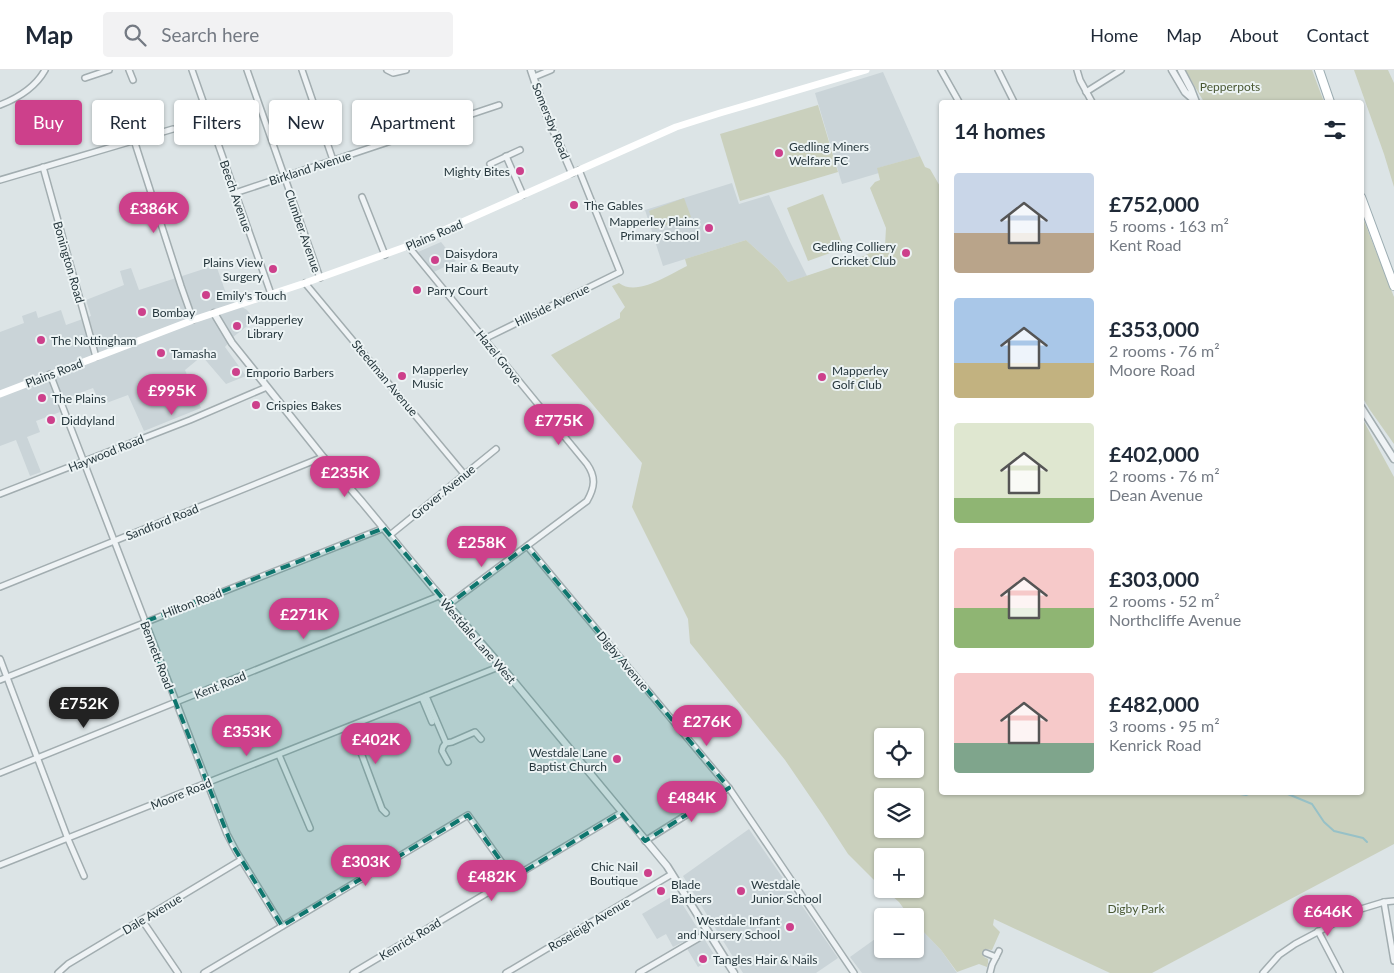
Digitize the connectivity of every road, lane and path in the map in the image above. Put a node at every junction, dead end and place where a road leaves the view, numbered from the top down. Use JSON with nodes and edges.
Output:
{"nodes":[{"id":1,"x":44,"y":70,"type":"edge"},
{"id":2,"x":109,"y":70,"type":"edge"},
{"id":3,"x":129,"y":70,"type":"edge"},
{"id":4,"x":192,"y":70,"type":"edge"},
{"id":5,"x":247,"y":70,"type":"edge"},
{"id":6,"x":302,"y":70,"type":"edge"},
{"id":7,"x":406,"y":70,"type":"edge"},
{"id":8,"x":551,"y":70,"type":"edge"},
{"id":9,"x":866,"y":70,"type":"edge"},
{"id":10,"x":941,"y":70,"type":"edge"},
{"id":11,"x":998,"y":70,"type":"edge"},
{"id":12,"x":1077,"y":70,"type":"edge"},
{"id":13,"x":1121,"y":70,"type":"edge"},
{"id":14,"x":1172,"y":70,"type":"edge"},
{"id":15,"x":1181,"y":70,"type":"edge"},
{"id":16,"x":1319,"y":70,"type":"edge"},
{"id":17,"x":388,"y":71,"type":"edge"},
{"id":18,"x":533,"y":73,"type":"edge"},
{"id":19,"x":86,"y":78,"type":"dead end"},
{"id":20,"x":132,"y":80,"type":"dead end"},
{"id":21,"x":1086,"y":92,"type":"junction"},
{"id":22,"x":958,"y":100,"type":"edge"},
{"id":23,"x":1013,"y":100,"type":"edge"},
{"id":24,"x":1091,"y":100,"type":"edge"},
{"id":25,"x":1194,"y":100,"type":"edge"},
{"id":26,"x":1195,"y":100,"type":"edge"},
{"id":27,"x":1329,"y":100,"type":"edge"},
{"id":28,"x":0,"y":105,"type":"edge"},
{"id":29,"x":499,"y":105,"type":"dead end"},
{"id":30,"x":173,"y":129,"type":"dead end"},
{"id":31,"x":164,"y":132,"type":"edge"},
{"id":32,"x":117,"y":145,"type":"edge"},
{"id":33,"x":136,"y":145,"type":"edge"},
{"id":34,"x":520,"y":150,"type":"dead end"},
{"id":35,"x":506,"y":156,"type":"junction"},
{"id":36,"x":333,"y":160,"type":"junction"},
{"id":37,"x":490,"y":164,"type":"dead end"},
{"id":38,"x":43,"y":167,"type":"junction"},
{"id":39,"x":576,"y":171,"type":"junction"},
{"id":40,"x":284,"y":176,"type":"junction"},
{"id":41,"x":0,"y":180,"type":"edge"},
{"id":42,"x":235,"y":193,"type":"junction"},
{"id":43,"x":523,"y":195,"type":"junction"},
{"id":44,"x":362,"y":197,"type":"dead end"},
{"id":45,"x":1364,"y":205,"type":"edge"},
{"id":46,"x":408,"y":246,"type":"junction"},
{"id":47,"x":386,"y":255,"type":"junction"},
{"id":48,"x":320,"y":278,"type":"junction"},
{"id":49,"x":305,"y":283,"type":"junction"},
{"id":50,"x":1394,"y":286,"type":"edge"},
{"id":51,"x":271,"y":294,"type":"junction"},
{"id":52,"x":214,"y":314,"type":"junction"},
{"id":53,"x":193,"y":320,"type":"junction"},
{"id":54,"x":484,"y":339,"type":"junction"},
{"id":55,"x":96,"y":357,"type":"junction"},
{"id":56,"x":50,"y":374,"type":"junction"},
{"id":57,"x":267,"y":387,"type":"junction"},
{"id":58,"x":0,"y":394,"type":"edge"},
{"id":59,"x":1364,"y":412,"type":"edge"},
{"id":60,"x":496,"y":449,"type":"dead end"},
{"id":61,"x":323,"y":458,"type":"junction"},
{"id":62,"x":1394,"y":459,"type":"edge"},
{"id":63,"x":83,"y":462,"type":"junction"},
{"id":64,"x":464,"y":474,"type":"junction"},
{"id":65,"x":0,"y":494,"type":"edge"},
{"id":66,"x":384,"y":528,"type":"junction"},
{"id":67,"x":390,"y":535,"type":"junction"},
{"id":68,"x":114,"y":542,"type":"junction"},
{"id":69,"x":527,"y":546,"type":"junction"},
{"id":70,"x":0,"y":587,"type":"edge"},
{"id":71,"x":439,"y":596,"type":"junction"},
{"id":72,"x":448,"y":606,"type":"junction"},
{"id":73,"x":144,"y":622,"type":"junction"},
{"id":74,"x":0,"y":659,"type":"edge"},
{"id":75,"x":501,"y":666,"type":"junction"},
{"id":76,"x":7,"y":677,"type":"junction"},
{"id":77,"x":0,"y":680,"type":"edge"},
{"id":78,"x":424,"y":697,"type":"junction"},
{"id":79,"x":176,"y":702,"type":"junction"},
{"id":80,"x":432,"y":722,"type":"dead end"},
{"id":81,"x":351,"y":726,"type":"junction"},
{"id":82,"x":481,"y":739,"type":"dead end"},
{"id":83,"x":446,"y":743,"type":"junction"},
{"id":84,"x":279,"y":755,"type":"junction"},
{"id":85,"x":38,"y":758,"type":"junction"},
{"id":86,"x":448,"y":762,"type":"dead end"},
{"id":87,"x":0,"y":773,"type":"edge"},
{"id":88,"x":206,"y":783,"type":"junction"},
{"id":89,"x":729,"y":788,"type":"junction"},
{"id":90,"x":621,"y":813,"type":"junction"},
{"id":91,"x":386,"y":814,"type":"dead end"},
{"id":92,"x":310,"y":828,"type":"dead end"},
{"id":93,"x":68,"y":839,"type":"junction"},
{"id":94,"x":645,"y":841,"type":"junction"},
{"id":95,"x":241,"y":860,"type":"junction"},
{"id":96,"x":0,"y":866,"type":"edge"},
{"id":97,"x":672,"y":874,"type":"junction"},
{"id":98,"x":84,"y":876,"type":"dead end"},
{"id":99,"x":513,"y":878,"type":"junction"},
{"id":100,"x":1384,"y":902,"type":"junction"},
{"id":101,"x":1394,"y":902,"type":"edge"},
{"id":102,"x":142,"y":920,"type":"junction"},
{"id":103,"x":282,"y":926,"type":"junction"},
{"id":104,"x":1318,"y":931,"type":"junction"},
{"id":105,"x":708,"y":932,"type":"junction"},
{"id":106,"x":999,"y":951,"type":"dead end"},
{"id":107,"x":986,"y":953,"type":"dead end"},
{"id":108,"x":996,"y":958,"type":"junction"},
{"id":109,"x":1394,"y":961,"type":"edge"},
{"id":110,"x":62,"y":971,"type":"edge"},
{"id":111,"x":178,"y":973,"type":"edge"},
{"id":112,"x":204,"y":973,"type":"edge"},
{"id":113,"x":353,"y":973,"type":"edge"},
{"id":114,"x":506,"y":973,"type":"edge"},
{"id":115,"x":639,"y":973,"type":"edge"},
{"id":116,"x":734,"y":973,"type":"edge"},
{"id":117,"x":854,"y":973,"type":"edge"},
{"id":118,"x":990,"y":973,"type":"edge"},
{"id":119,"x":1262,"y":973,"type":"edge"},
{"id":120,"x":1340,"y":973,"type":"edge"}],
"edges":[{"from":1,"to":28,"type":"street"},
{"from":2,"to":19,"type":"street"},
{"from":3,"to":20,"type":"street"},
{"from":4,"to":42,"type":"street","name":"Beech Avenue"},
{"from":5,"to":40,"type":"street","name":"Clumber Avenue"},
{"from":6,"to":36,"type":"street"},
{"from":7,"to":17,"type":"street"},
{"from":8,"to":18,"type":"street"},
{"from":9,"to":39,"type":"main road","name":"Plains Road"},
{"from":10,"to":22,"type":"street"},
{"from":11,"to":23,"type":"street"},
{"from":12,"to":21,"type":"street"},
{"from":13,"to":21,"type":"street"},
{"from":14,"to":25,"type":"street"},
{"from":15,"to":26,"type":"street"},
{"from":16,"to":27,"type":"main road"},
{"from":18,"to":39,"type":"street","name":"Somersby Road"},
{"from":21,"to":24,"type":"street"},
{"from":29,"to":36,"type":"street","name":"Birkland Avenue"},
{"from":30,"to":31,"type":"street"},
{"from":32,"to":38,"type":"street"},
{"from":33,"to":53,"type":"street"},
{"from":34,"to":35,"type":"street"},
{"from":35,"to":37,"type":"street"},
{"from":35,"to":43,"type":"street"},
{"from":36,"to":40,"type":"street","name":"Birkland Avenue"},
{"from":38,"to":41,"type":"street"},
{"from":38,"to":55,"type":"street","name":"Bonington Road"},
{"from":39,"to":43,"type":"main road","name":"Plains Road"},
{"from":39,"to":54,"type":"street","name":"Hillside Avenue"},
{"from":40,"to":42,"type":"street","name":"Birkland Avenue"},
{"from":40,"to":48,"type":"street","name":"Clumber Avenue"},
{"from":42,"to":51,"type":"street","name":"Beech Avenue"},
{"from":43,"to":46,"type":"main road","name":"Plains Road"},
{"from":44,"to":47,"type":"street"},
{"from":45,"to":50,"type":"main road"},
{"from":46,"to":47,"type":"main road","name":"Plains Road"},
{"from":46,"to":54,"type":"street","name":"Hazel Grove"},
{"from":47,"to":48,"type":"main road","name":"Plains Road"},
{"from":48,"to":49,"type":"main road","name":"Plains Road"},
{"from":49,"to":51,"type":"main road","name":"Plains Road"},
{"from":49,"to":64,"type":"street","name":"Steedman Avenue"},
{"from":51,"to":52,"type":"main road","name":"Plains Road"},
{"from":52,"to":53,"type":"main road","name":"Plains Road"},
{"from":52,"to":57,"type":"street","name":"Westdale Lane West"},
{"from":53,"to":55,"type":"main road","name":"Plains Road"},
{"from":54,"to":69,"type":"street","name":"Hazel Grove"},
{"from":55,"to":56,"type":"main road","name":"Plains Road"},
{"from":56,"to":58,"type":"main road","name":"Plains Road"},
{"from":56,"to":63,"type":"street","name":"Bennett Road"},
{"from":57,"to":61,"type":"street","name":"Westdale Lane West"},
{"from":57,"to":63,"type":"street","name":"Haywood Road"},
{"from":59,"to":62,"type":"street"},
{"from":60,"to":64,"type":"street","name":"Grover Avenue"},
{"from":61,"to":66,"type":"street","name":"Westdale Lane West"},
{"from":61,"to":68,"type":"street","name":"Sandford Road"},
{"from":63,"to":65,"type":"street","name":"Haywood Road"},
{"from":63,"to":68,"type":"street","name":"Bennett Road"},
{"from":64,"to":67,"type":"street","name":"Grover Avenue"},
{"from":66,"to":67,"type":"street","name":"Westdale Lane West"},
{"from":66,"to":73,"type":"street","name":"Hilton Road"},
{"from":67,"to":71,"type":"street","name":"Westdale Lane West"},
{"from":68,"to":70,"type":"street","name":"Sandford Road"},
{"from":68,"to":73,"type":"street","name":"Bennett Road"},
{"from":69,"to":72,"type":"street","name":"Hazel Grove"},
{"from":69,"to":89,"type":"street","name":"Digby Avenue"},
{"from":71,"to":72,"type":"street","name":"Westdale Lane West"},
{"from":71,"to":79,"type":"street","name":"Kent Road"},
{"from":72,"to":75,"type":"street","name":"Westdale Lane West"},
{"from":73,"to":76,"type":"street","name":"Hilton Road"},
{"from":73,"to":79,"type":"street","name":"Bennett Road"},
{"from":74,"to":76,"type":"street"},
{"from":75,"to":78,"type":"street","name":"Moore Road"},
{"from":75,"to":90,"type":"street","name":"Westdale Lane West"},
{"from":76,"to":77,"type":"street","name":"Hilton Road"},
{"from":76,"to":85,"type":"street"},
{"from":78,"to":80,"type":"street"},
{"from":78,"to":81,"type":"street","name":"Moore Road"},
{"from":78,"to":83,"type":"street"},
{"from":79,"to":85,"type":"street","name":"Kent Road"},
{"from":79,"to":88,"type":"street","name":"Bennett Road"},
{"from":81,"to":84,"type":"street","name":"Moore Road"},
{"from":81,"to":91,"type":"street"},
{"from":82,"to":83,"type":"street"},
{"from":83,"to":86,"type":"street"},
{"from":84,"to":88,"type":"street","name":"Moore Road"},
{"from":84,"to":92,"type":"street"},
{"from":85,"to":87,"type":"street","name":"Kent Road"},
{"from":85,"to":93,"type":"street"},
{"from":88,"to":93,"type":"street","name":"Moore Road"},
{"from":88,"to":95,"type":"street","name":"Bennett Road"},
{"from":89,"to":94,"type":"street"},
{"from":89,"to":117,"type":"street","name":"Digby Avenue"},
{"from":90,"to":94,"type":"street","name":"Westdale Lane West"},
{"from":90,"to":99,"type":"street","name":"Kenrick Road"},
{"from":93,"to":96,"type":"street","name":"Moore Road"},
{"from":93,"to":98,"type":"street"},
{"from":94,"to":97,"type":"street","name":"Westdale Lane West"},
{"from":95,"to":102,"type":"street","name":"Dale Avenue"},
{"from":95,"to":103,"type":"street","name":"Bennett Road"},
{"from":97,"to":105,"type":"street","name":"Westdale Lane West"},
{"from":97,"to":114,"type":"street","name":"Roseleigh Avenue"},
{"from":99,"to":103,"type":"street"},
{"from":99,"to":113,"type":"street","name":"Kenrick Road"},
{"from":100,"to":101,"type":"street"},
{"from":100,"to":104,"type":"street"},
{"from":100,"to":109,"type":"street"},
{"from":102,"to":110,"type":"street","name":"Dale Avenue"},
{"from":102,"to":111,"type":"street"},
{"from":103,"to":112,"type":"street"},
{"from":104,"to":119,"type":"street"},
{"from":104,"to":120,"type":"street"},
{"from":105,"to":115,"type":"street"},
{"from":105,"to":116,"type":"street","name":"Westdale Lane West"},
{"from":106,"to":108,"type":"street"},
{"from":107,"to":108,"type":"street"},
{"from":108,"to":118,"type":"street"}]}
